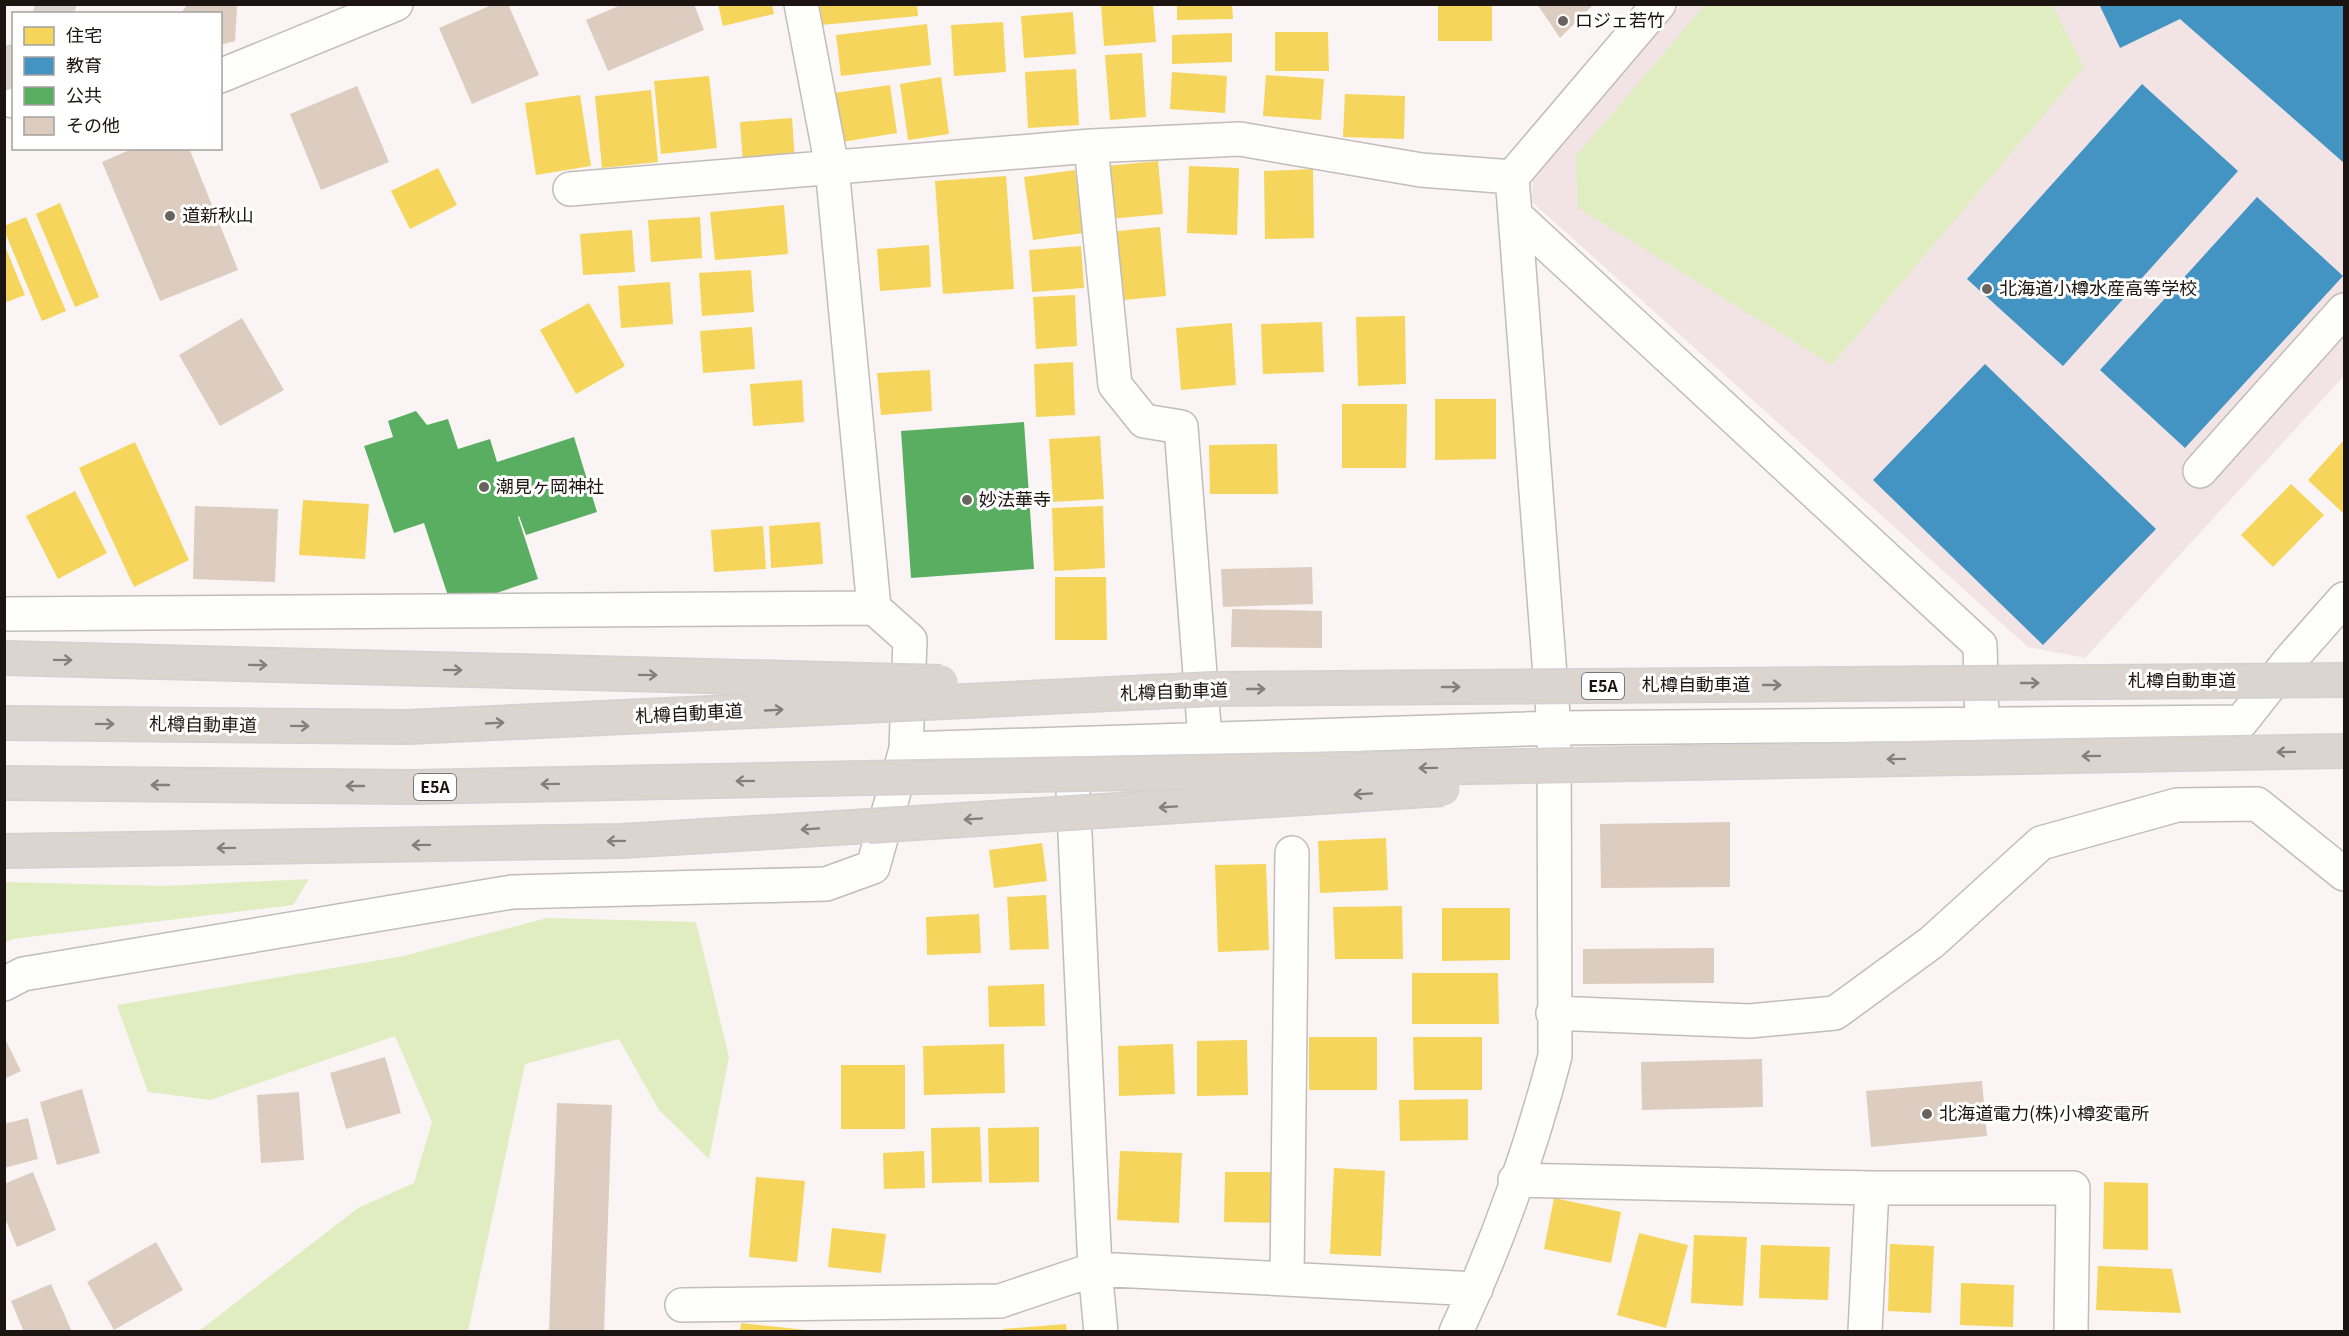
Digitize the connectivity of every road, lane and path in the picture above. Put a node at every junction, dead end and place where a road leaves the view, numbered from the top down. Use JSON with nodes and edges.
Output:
{"nodes":[{"id":1,"x":396,"y":4,"type":"edge"},
{"id":2,"x":801,"y":4,"type":"edge"},
{"id":3,"x":1659,"y":4,"type":"edge"},
{"id":4,"x":222,"y":75,"type":"edge"},
{"id":5,"x":1091,"y":146,"type":"junction"},
{"id":6,"x":832,"y":167,"type":"junction"},
{"id":7,"x":1512,"y":177,"type":"junction"},
{"id":8,"x":570,"y":189,"type":"dead end"},
{"id":9,"x":1515,"y":215,"type":"junction"},
{"id":10,"x":2344,"y":310,"type":"edge"},
{"id":11,"x":2200,"y":471,"type":"dead end"},
{"id":12,"x":2344,"y":599,"type":"edge"},
{"id":13,"x":874,"y":608,"type":"junction"},
{"id":14,"x":4,"y":614,"type":"edge"},
{"id":15,"x":4,"y":658,"type":"edge"},
{"id":16,"x":2344,"y":680,"type":"edge"},
{"id":17,"x":864,"y":693,"type":"junction"},
{"id":18,"x":4,"y":723,"type":"edge"},
{"id":19,"x":1982,"y":724,"type":"junction"},
{"id":20,"x":1554,"y":728,"type":"junction"},
{"id":21,"x":1205,"y":739,"type":"junction"},
{"id":22,"x":1071,"y":745,"type":"junction"},
{"id":23,"x":906,"y":749,"type":"junction"},
{"id":24,"x":2344,"y":751,"type":"edge"},
{"id":25,"x":1777,"y":762,"type":"junction"},
{"id":26,"x":4,"y":783,"type":"edge"},
{"id":27,"x":4,"y":851,"type":"edge"},
{"id":28,"x":1292,"y":853,"type":"dead end"},
{"id":29,"x":2344,"y":874,"type":"edge"},
{"id":30,"x":4,"y":984,"type":"edge"},
{"id":31,"x":1553,"y":1013,"type":"junction"},
{"id":32,"x":1515,"y":1180,"type":"junction"},
{"id":33,"x":1872,"y":1188,"type":"junction"},
{"id":34,"x":1095,"y":1269,"type":"junction"},
{"id":35,"x":1287,"y":1279,"type":"junction"},
{"id":36,"x":1476,"y":1289,"type":"junction"},
{"id":37,"x":682,"y":1305,"type":"dead end"},
{"id":38,"x":1101,"y":1332,"type":"edge"},
{"id":39,"x":1456,"y":1332,"type":"edge"},
{"id":40,"x":1865,"y":1332,"type":"edge"},
{"id":41,"x":2071,"y":1332,"type":"edge"}],
"edges":[{"from":1,"to":4,"type":"street"},
{"from":2,"to":6,"type":"street"},
{"from":3,"to":7,"type":"street"},
{"from":5,"to":6,"type":"street"},
{"from":5,"to":7,"type":"street"},
{"from":5,"to":21,"type":"street"},
{"from":6,"to":8,"type":"street"},
{"from":6,"to":13,"type":"street"},
{"from":7,"to":9,"type":"street"},
{"from":9,"to":19,"type":"street"},
{"from":9,"to":20,"type":"street"},
{"from":10,"to":11,"type":"street"},
{"from":12,"to":19,"type":"street"},
{"from":13,"to":14,"type":"street"},
{"from":13,"to":23,"type":"street"},
{"from":15,"to":17,"type":"highway","one_way":true},
{"from":17,"to":16,"type":"highway","name":"札樽自動車道","number":"E5A","one_way":true,"bridge":true},
{"from":18,"to":17,"type":"highway","name":"札樽自動車道","number":"E5A","one_way":true},
{"from":19,"to":20,"type":"street"},
{"from":20,"to":21,"type":"street"},
{"from":20,"to":31,"type":"street"},
{"from":21,"to":22,"type":"street"},
{"from":22,"to":23,"type":"street"},
{"from":22,"to":34,"type":"street"},
{"from":23,"to":30,"type":"street"},
{"from":24,"to":25,"type":"highway","number":"E5A","one_way":true,"bridge":true},
{"from":25,"to":26,"type":"highway","number":"E5A","one_way":true,"bridge":true},
{"from":25,"to":27,"type":"highway","one_way":true,"bridge":true},
{"from":28,"to":35,"type":"street"},
{"from":29,"to":31,"type":"street"},
{"from":31,"to":32,"type":"street"},
{"from":32,"to":33,"type":"street"},
{"from":32,"to":36,"type":"street"},
{"from":33,"to":40,"type":"street"},
{"from":33,"to":41,"type":"street"},
{"from":34,"to":35,"type":"street"},
{"from":34,"to":37,"type":"street"},
{"from":34,"to":38,"type":"street"},
{"from":35,"to":36,"type":"street"},
{"from":36,"to":39,"type":"street"}]}
